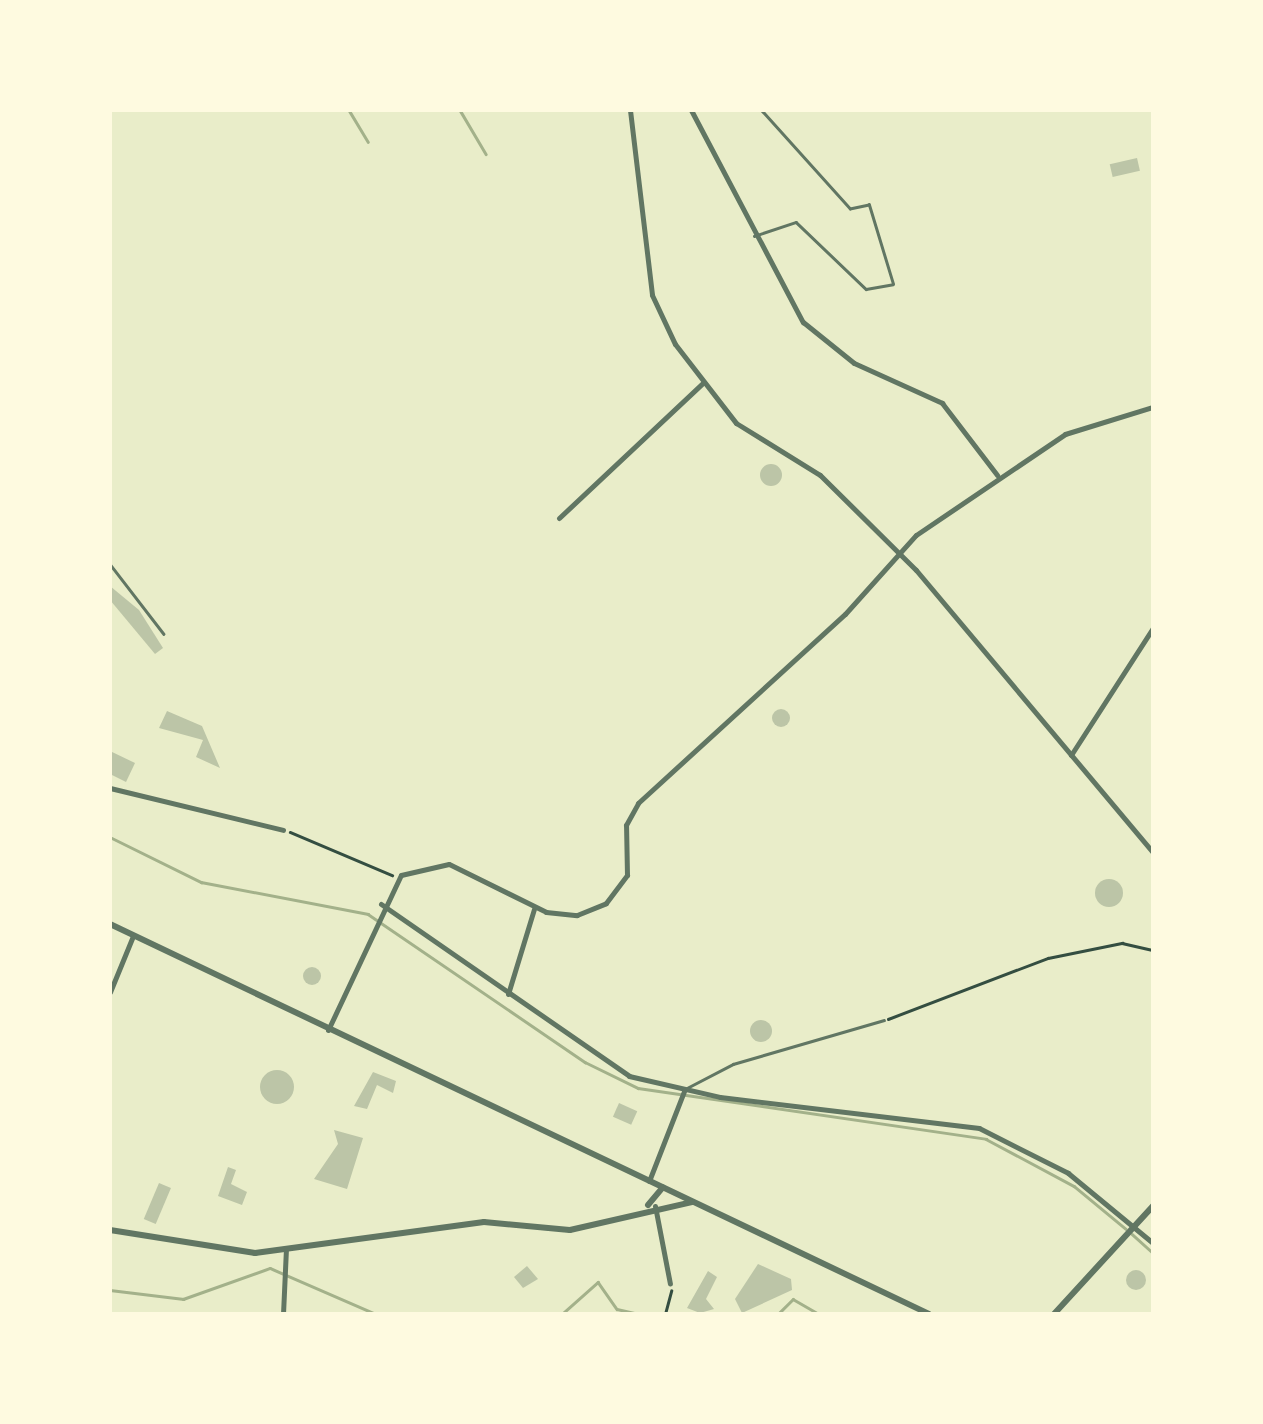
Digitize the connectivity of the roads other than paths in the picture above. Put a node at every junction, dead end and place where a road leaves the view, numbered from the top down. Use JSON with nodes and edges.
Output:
{"nodes":[{"id":1,"x":690,"y":110,"type":"edge"},
{"id":2,"x":761,"y":110,"type":"edge"},
{"id":3,"x":632,"y":111,"type":"edge"},
{"id":4,"x":754,"y":236,"type":"junction"},
{"id":5,"x":703,"y":383,"type":"junction"},
{"id":6,"x":1153,"y":407,"type":"edge"},
{"id":7,"x":996,"y":475,"type":"junction"},
{"id":8,"x":558,"y":518,"type":"dead end"},
{"id":9,"x":901,"y":556,"type":"junction"},
{"id":10,"x":110,"y":564,"type":"edge"},
{"id":11,"x":1153,"y":628,"type":"edge"},
{"id":12,"x":164,"y":634,"type":"dead end"},
{"id":13,"x":1071,"y":755,"type":"junction"},
{"id":14,"x":110,"y":788,"type":"edge"},
{"id":15,"x":283,"y":830,"type":"road end"},
{"id":16,"x":1153,"y":852,"type":"edge"},
{"id":17,"x":379,"y":907,"type":"junction"},
{"id":18,"x":534,"y":909,"type":"junction"},
{"id":19,"x":110,"y":924,"type":"edge"},
{"id":20,"x":133,"y":936,"type":"junction"},
{"id":21,"x":110,"y":992,"type":"edge"},
{"id":22,"x":508,"y":994,"type":"junction"},
{"id":23,"x":884,"y":1020,"type":"road end"},
{"id":24,"x":328,"y":1030,"type":"junction"},
{"id":25,"x":683,"y":1092,"type":"junction"},
{"id":26,"x":649,"y":1181,"type":"junction"},
{"id":27,"x":662,"y":1187,"type":"junction"},
{"id":28,"x":693,"y":1202,"type":"junction"},
{"id":29,"x":655,"y":1206,"type":"junction"},
{"id":30,"x":1153,"y":1206,"type":"edge"},
{"id":31,"x":642,"y":1208,"type":"junction"},
{"id":32,"x":1136,"y":1226,"type":"junction"},
{"id":33,"x":110,"y":1230,"type":"edge"},
{"id":34,"x":1153,"y":1243,"type":"edge"},
{"id":35,"x":286,"y":1249,"type":"junction"},
{"id":36,"x":670,"y":1284,"type":"road end"},
{"id":37,"x":1054,"y":1313,"type":"edge"},
{"id":38,"x":284,"y":1314,"type":"edge"},
{"id":39,"x":929,"y":1314,"type":"edge"}],
"edges":[{"from":1,"to":4,"type":"street"},
{"from":2,"to":4,"type":"lane"},
{"from":3,"to":5,"type":"street"},
{"from":4,"to":7,"type":"street"},
{"from":5,"to":8,"type":"street"},
{"from":5,"to":9,"type":"street"},
{"from":6,"to":7,"type":"street"},
{"from":7,"to":9,"type":"street"},
{"from":9,"to":13,"type":"street"},
{"from":9,"to":18,"type":"street"},
{"from":10,"to":12,"type":"lane"},
{"from":11,"to":13,"type":"street"},
{"from":13,"to":16,"type":"street"},
{"from":14,"to":15,"type":"street"},
{"from":17,"to":18,"type":"street"},
{"from":17,"to":22,"type":"street"},
{"from":17,"to":24,"type":"street"},
{"from":18,"to":22,"type":"street"},
{"from":19,"to":20,"type":"street"},
{"from":20,"to":21,"type":"street"},
{"from":20,"to":24,"type":"street"},
{"from":22,"to":25,"type":"street"},
{"from":23,"to":25,"type":"lane"},
{"from":24,"to":26,"type":"street"},
{"from":25,"to":26,"type":"street"},
{"from":25,"to":32,"type":"street"},
{"from":26,"to":27,"type":"street"},
{"from":27,"to":28,"type":"street"},
{"from":27,"to":31,"type":"street"},
{"from":28,"to":29,"type":"street"},
{"from":28,"to":39,"type":"street"},
{"from":29,"to":31,"type":"street"},
{"from":29,"to":36,"type":"street"},
{"from":30,"to":32,"type":"street"},
{"from":31,"to":35,"type":"street"},
{"from":32,"to":34,"type":"street"},
{"from":32,"to":37,"type":"street"},
{"from":33,"to":35,"type":"street"},
{"from":35,"to":38,"type":"street"}]}
